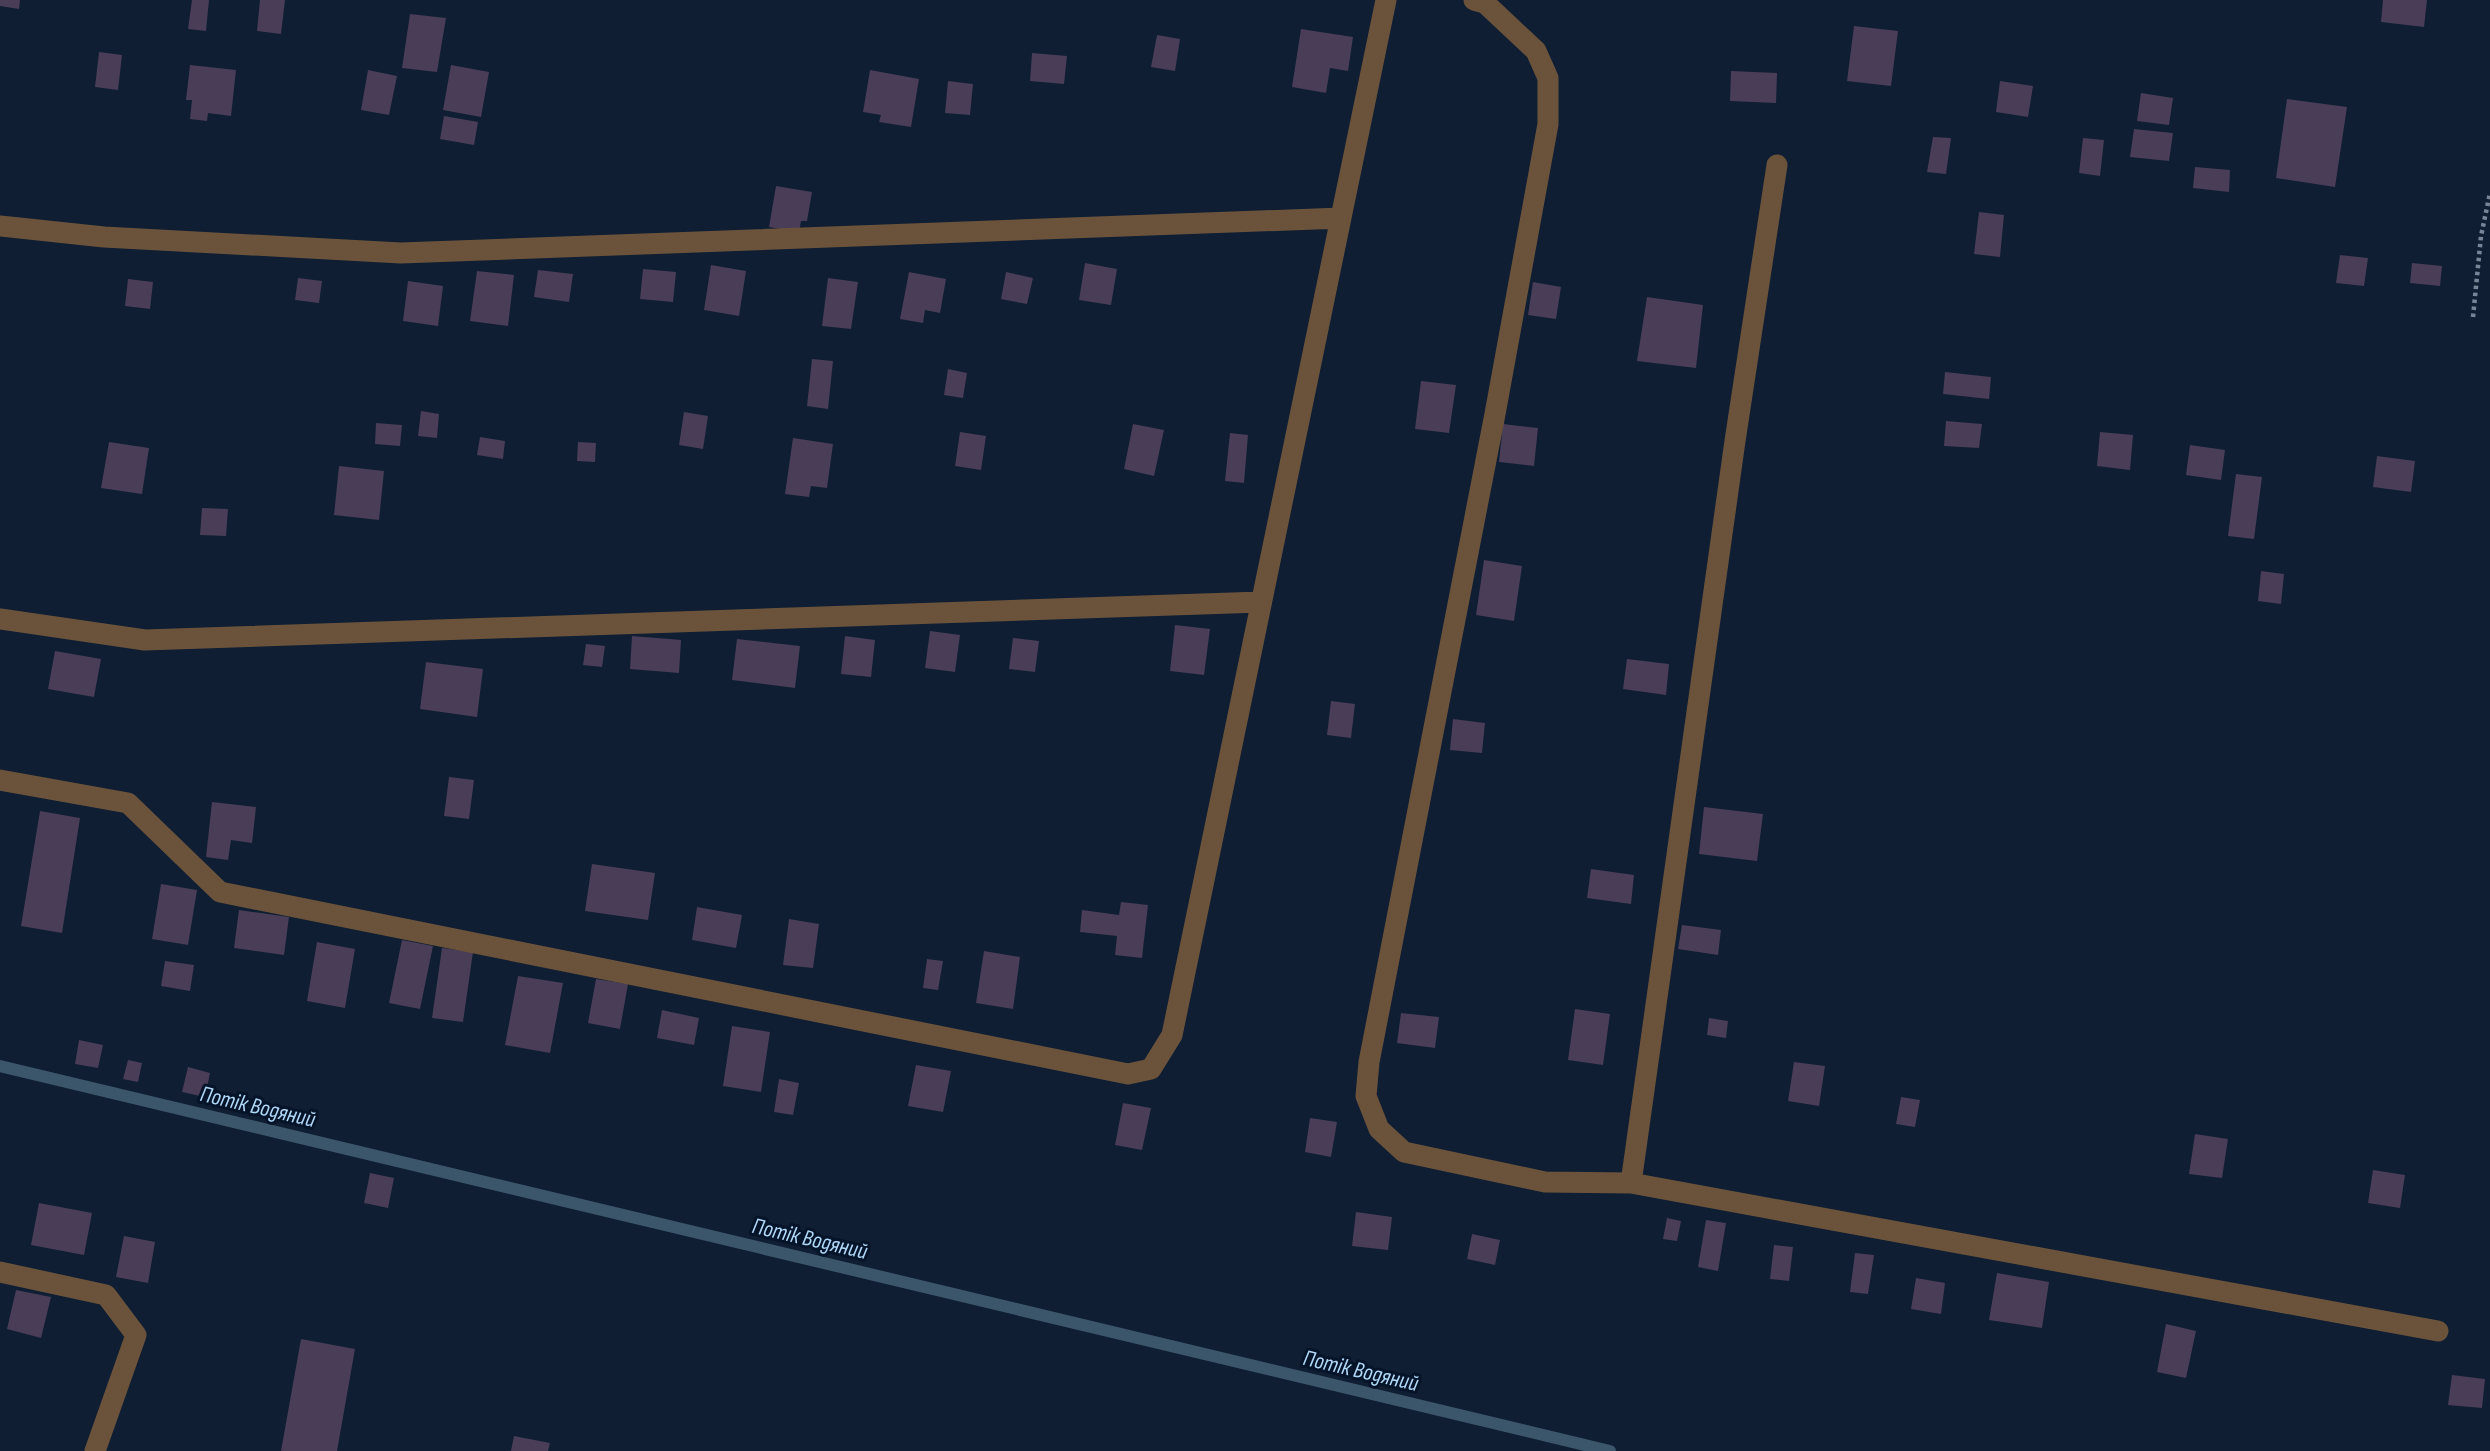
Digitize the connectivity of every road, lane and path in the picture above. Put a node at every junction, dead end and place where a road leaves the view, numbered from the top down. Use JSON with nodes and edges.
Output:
{"nodes":[{"id":1,"x":1386,"y":0,"type":"edge"},
{"id":2,"x":1474,"y":0,"type":"edge"},
{"id":3,"x":1777,"y":165,"type":"dead end"},
{"id":4,"x":2490,"y":193,"type":"edge"},
{"id":5,"x":1341,"y":218,"type":"junction"},
{"id":6,"x":0,"y":226,"type":"edge"},
{"id":7,"x":2473,"y":317,"type":"dead end"},
{"id":8,"x":1261,"y":602,"type":"junction"},
{"id":9,"x":0,"y":619,"type":"edge"},
{"id":10,"x":0,"y":780,"type":"edge"},
{"id":11,"x":1631,"y":1183,"type":"junction"},
{"id":12,"x":0,"y":1272,"type":"edge"},
{"id":13,"x":2438,"y":1331,"type":"dead end"},
{"id":14,"x":95,"y":1451,"type":"edge"}],
"edges":[{"from":1,"to":5,"type":"street"},
{"from":2,"to":11,"type":"street"},
{"from":3,"to":11,"type":"street"},
{"from":4,"to":7,"type":"path"},
{"from":5,"to":6,"type":"street"},
{"from":5,"to":8,"type":"street"},
{"from":8,"to":9,"type":"street"},
{"from":8,"to":10,"type":"street"},
{"from":11,"to":13,"type":"street"},
{"from":12,"to":14,"type":"street"}]}
